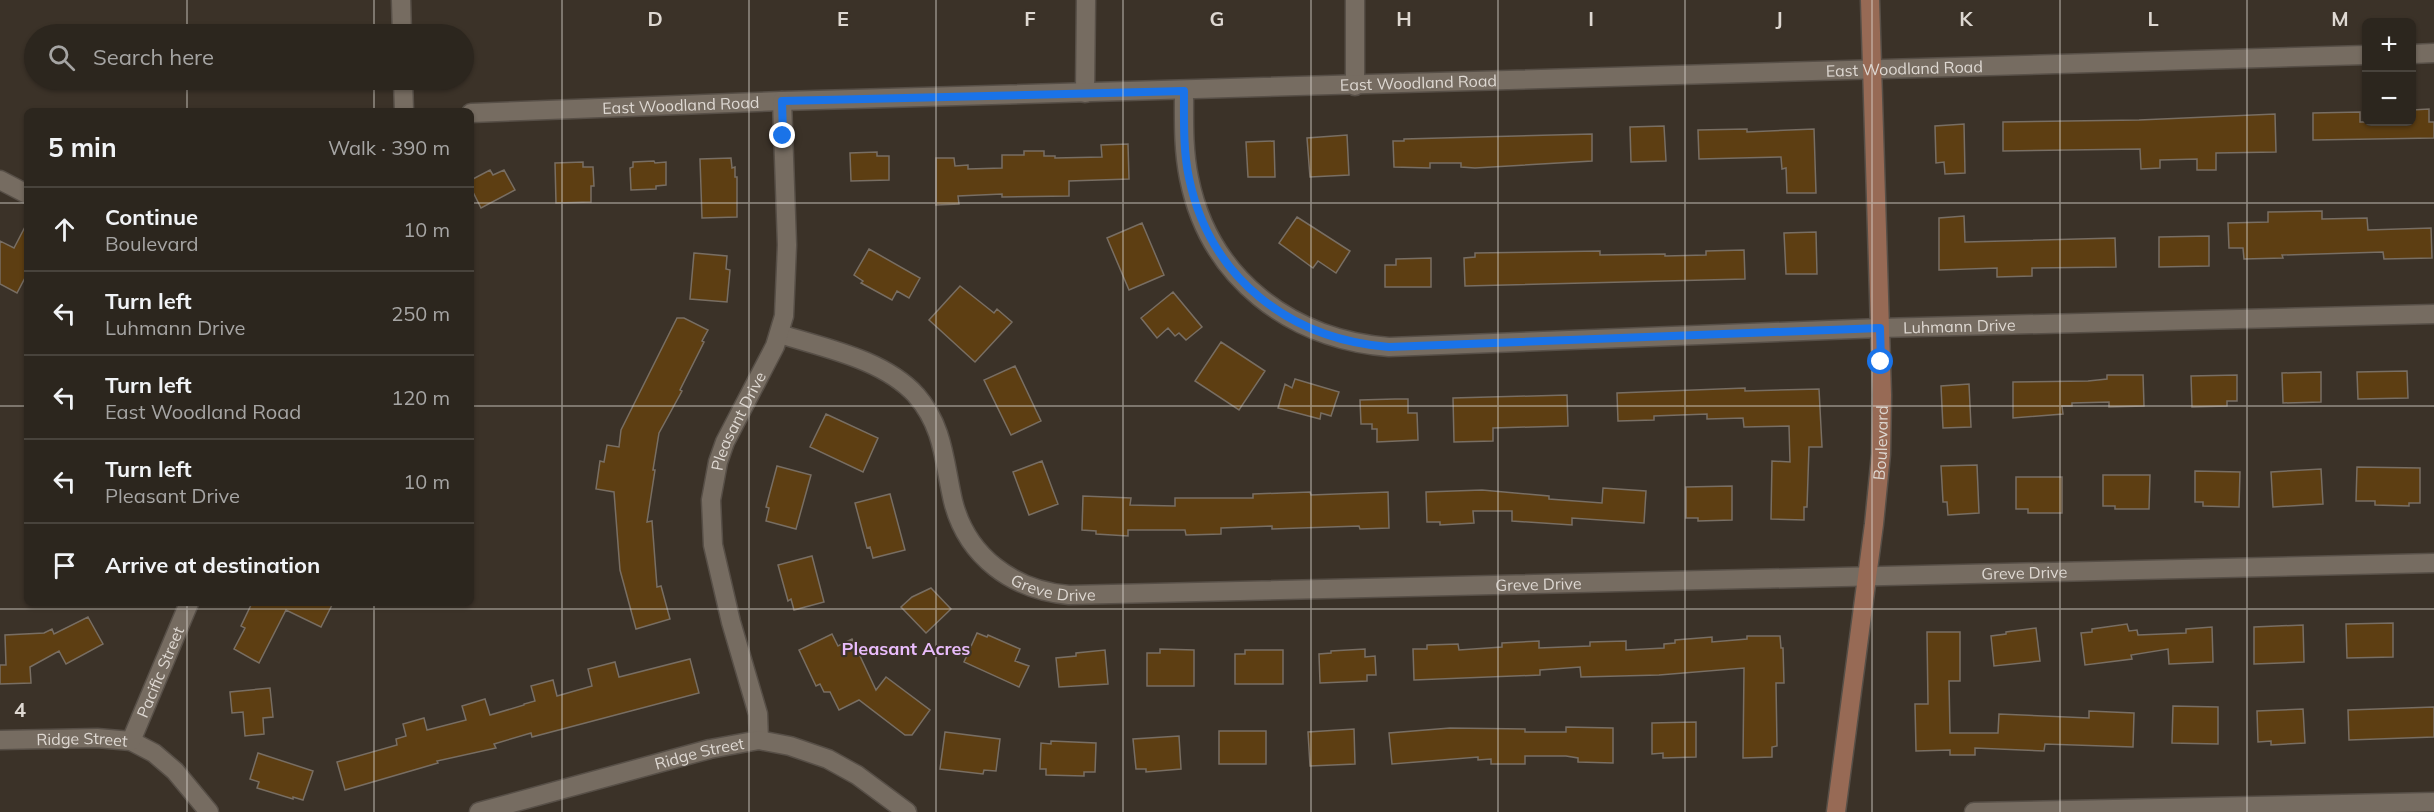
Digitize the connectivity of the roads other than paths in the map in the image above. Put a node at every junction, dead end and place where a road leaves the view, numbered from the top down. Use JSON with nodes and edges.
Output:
{"nodes":[{"id":1,"x":400,"y":0,"type":"edge"},
{"id":2,"x":1086,"y":0,"type":"edge"},
{"id":3,"x":1355,"y":0,"type":"edge"},
{"id":4,"x":1870,"y":0,"type":"edge"},
{"id":5,"x":401,"y":24,"type":"edge"},
{"id":6,"x":2434,"y":53,"type":"edge"},
{"id":7,"x":2416,"y":54,"type":"edge"},
{"id":8,"x":2362,"y":55,"type":"edge"},
{"id":9,"x":1872,"y":70,"type":"junction"},
{"id":10,"x":1355,"y":86,"type":"junction"},
{"id":11,"x":403,"y":90,"type":"edge"},
{"id":12,"x":1184,"y":91,"type":"junction"},
{"id":13,"x":1085,"y":93,"type":"junction"},
{"id":14,"x":782,"y":101,"type":"junction"},
{"id":15,"x":404,"y":108,"type":"edge"},
{"id":16,"x":474,"y":113,"type":"edge"},
{"id":17,"x":0,"y":180,"type":"edge"},
{"id":18,"x":24,"y":192,"type":"edge"},
{"id":19,"x":2434,"y":314,"type":"edge"},
{"id":20,"x":1880,"y":328,"type":"junction"},
{"id":21,"x":780,"y":334,"type":"junction"},
{"id":22,"x":2434,"y":563,"type":"edge"},
{"id":23,"x":1868,"y":576,"type":"junction"},
{"id":24,"x":188,"y":606,"type":"edge"},
{"id":25,"x":0,"y":740,"type":"edge"},
{"id":26,"x":759,"y":740,"type":"junction"},
{"id":27,"x":131,"y":741,"type":"junction"},
{"id":28,"x":2434,"y":802,"type":"edge"},
{"id":29,"x":513,"y":808,"type":"edge"},
{"id":30,"x":209,"y":812,"type":"edge"},
{"id":31,"x":479,"y":812,"type":"edge"},
{"id":32,"x":907,"y":812,"type":"edge"},
{"id":33,"x":1836,"y":812,"type":"edge"},
{"id":34,"x":1974,"y":812,"type":"edge"}],
"edges":[{"from":1,"to":5,"type":"street"},
{"from":2,"to":13,"type":"street"},
{"from":3,"to":10,"type":"street"},
{"from":4,"to":9,"type":"street","name":"Boulevard"},
{"from":6,"to":7,"type":"street"},
{"from":8,"to":9,"type":"street","name":"East Woodland Road"},
{"from":9,"to":10,"type":"street","name":"East Woodland Road"},
{"from":9,"to":20,"type":"street","name":"Boulevard"},
{"from":10,"to":12,"type":"street","name":"East Woodland Road"},
{"from":11,"to":15,"type":"street"},
{"from":12,"to":13,"type":"street","name":"East Woodland Road"},
{"from":12,"to":20,"type":"street","name":"Luhmann Drive"},
{"from":13,"to":14,"type":"street","name":"East Woodland Road"},
{"from":14,"to":16,"type":"street","name":"East Woodland Road"},
{"from":14,"to":21,"type":"street","name":"Pleasant Drive"},
{"from":17,"to":18,"type":"street"},
{"from":19,"to":20,"type":"street","name":"Luhmann Drive"},
{"from":20,"to":23,"type":"street","name":"Boulevard"},
{"from":21,"to":23,"type":"street","name":"Greve Drive"},
{"from":21,"to":26,"type":"street","name":"Pleasant Drive"},
{"from":22,"to":23,"type":"street","name":"Greve Drive"},
{"from":23,"to":33,"type":"street","name":"Boulevard"},
{"from":24,"to":27,"type":"street","name":"Pacific Street"},
{"from":25,"to":27,"type":"street","name":"Ridge Street"},
{"from":26,"to":29,"type":"street","name":"Ridge Street"},
{"from":26,"to":32,"type":"street","name":"Ridge Street"},
{"from":27,"to":30,"type":"street","name":"Ridge Street"},
{"from":28,"to":34,"type":"street"},
{"from":29,"to":31,"type":"street","name":"Ridge Street"}]}
